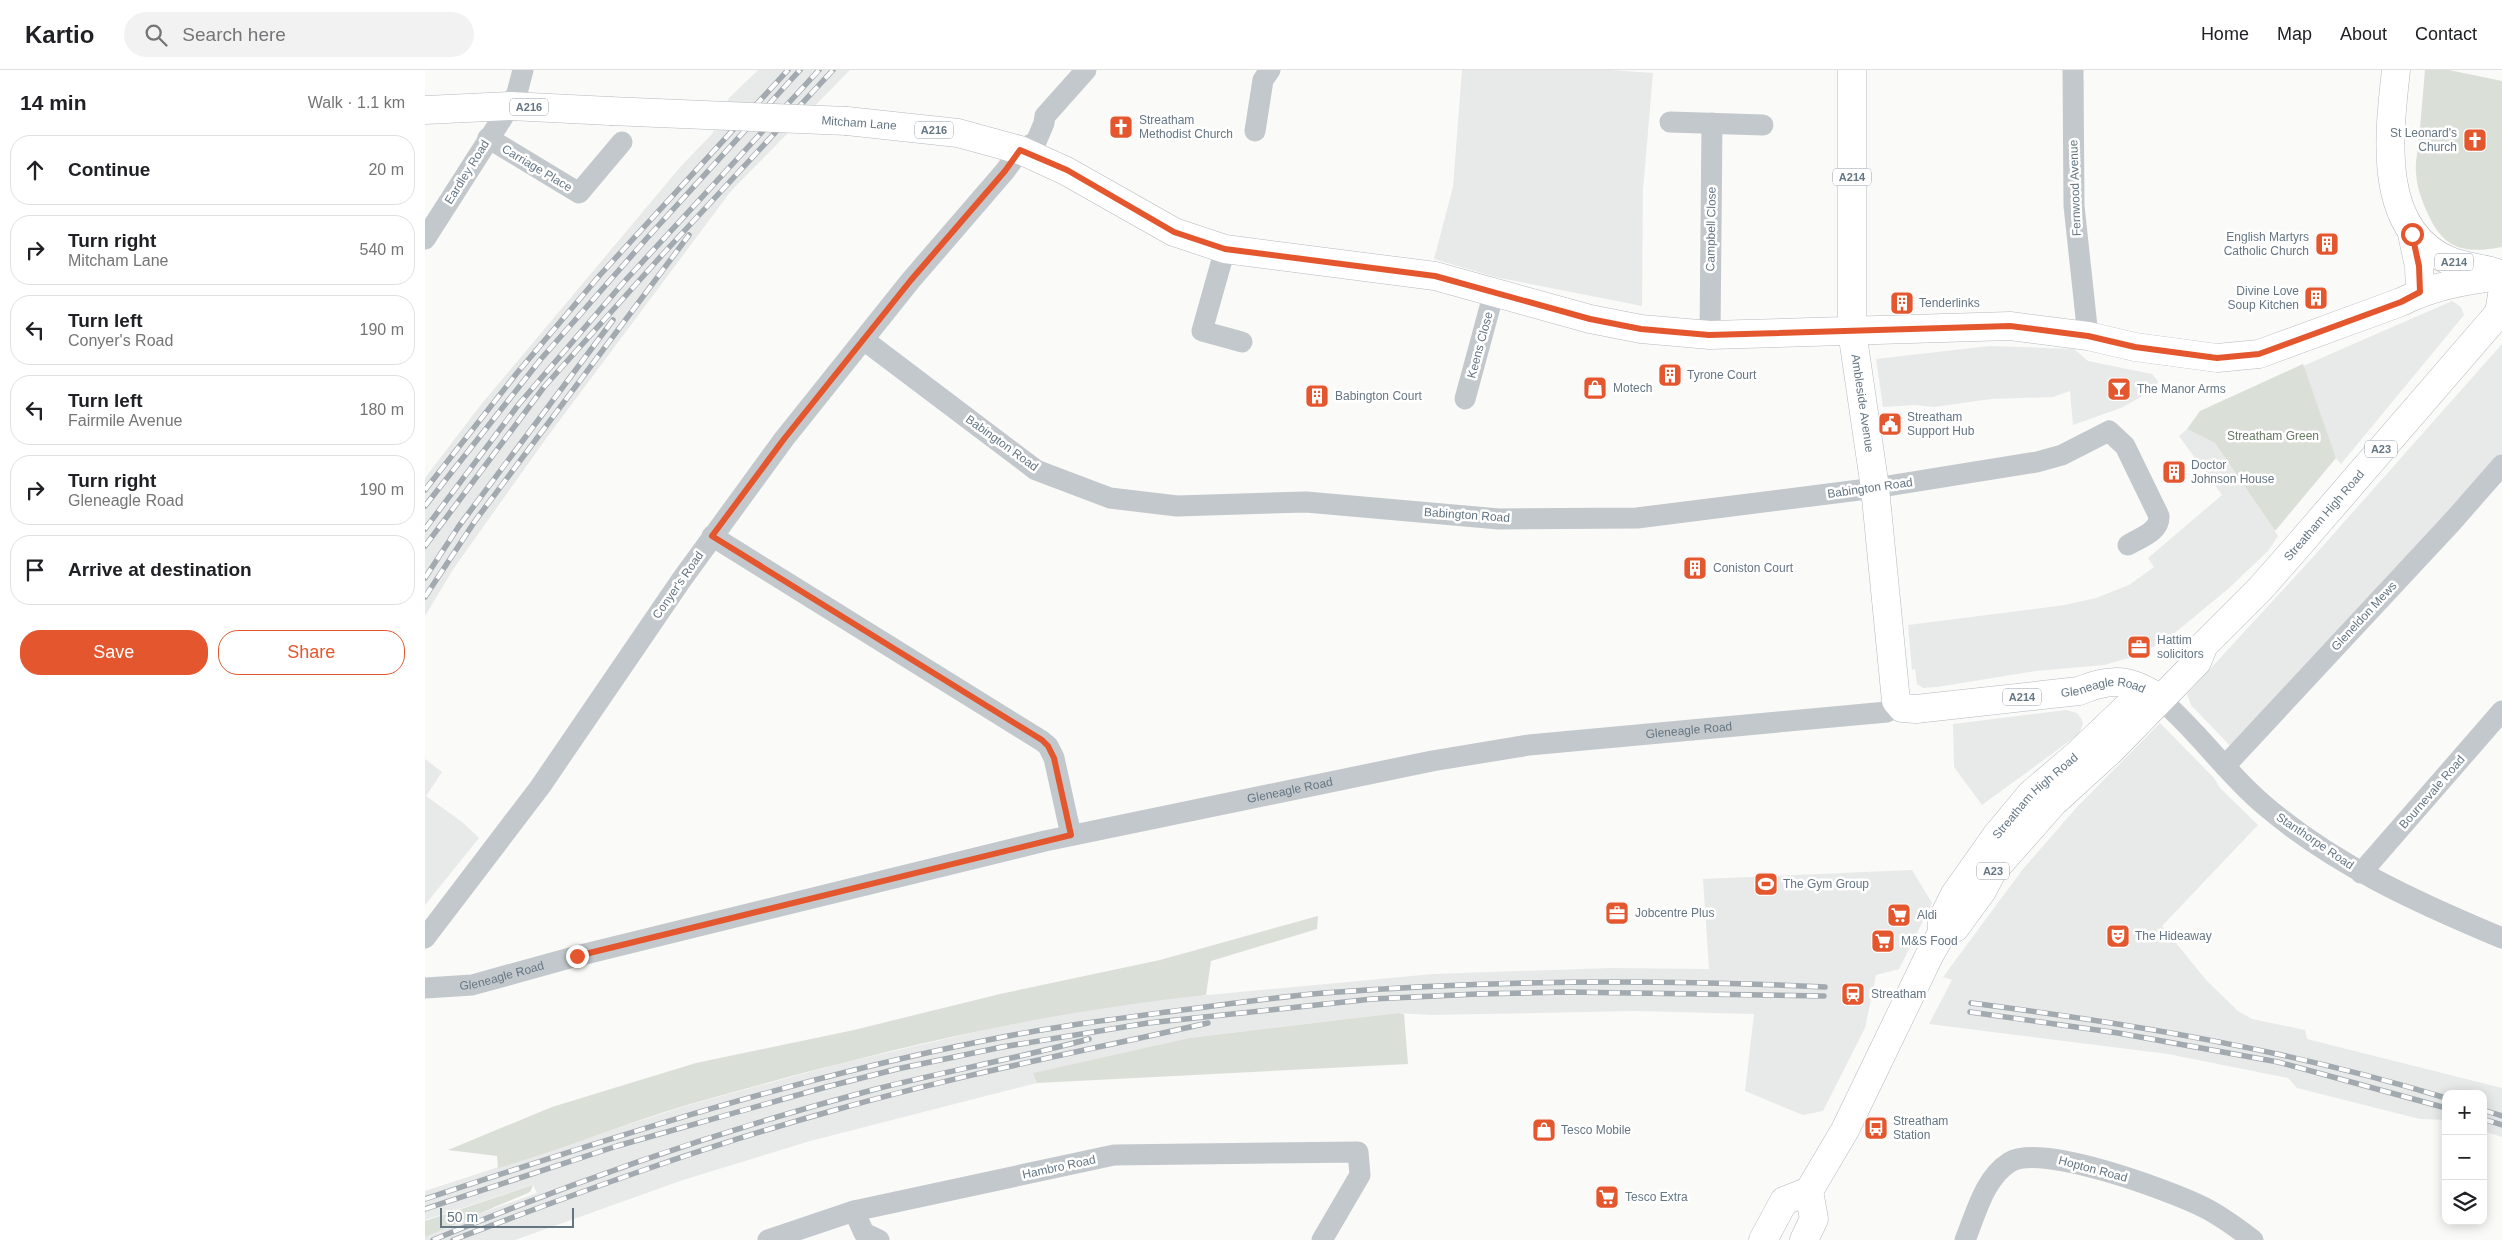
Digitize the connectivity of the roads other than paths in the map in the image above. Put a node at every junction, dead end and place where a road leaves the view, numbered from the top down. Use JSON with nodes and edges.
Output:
{"nodes":[{"id":1,"x":523,"y":70,"type":"edge"},
{"id":2,"x":1086,"y":70,"type":"edge"},
{"id":3,"x":1270,"y":70,"type":"edge"},
{"id":4,"x":1852,"y":70,"type":"edge"},
{"id":5,"x":2073,"y":70,"type":"edge"},
{"id":6,"x":2396,"y":70,"type":"edge"},
{"id":7,"x":510,"y":106,"type":"junction"},
{"id":8,"x":425,"y":110,"type":"edge"},
{"id":9,"x":1671,"y":122,"type":"dead end"},
{"id":10,"x":1712,"y":124,"type":"junction"},
{"id":11,"x":1763,"y":125,"type":"dead end"},
{"id":12,"x":1255,"y":131,"type":"dead end"},
{"id":13,"x":488,"y":138,"type":"junction"},
{"id":14,"x":622,"y":142,"type":"dead end"},
{"id":15,"x":1020,"y":150,"type":"junction"},
{"id":16,"x":2412,"y":234,"type":"junction"},
{"id":17,"x":425,"y":239,"type":"edge"},
{"id":18,"x":1225,"y":249,"type":"junction"},
{"id":19,"x":2502,"y":275,"type":"edge"},
{"id":20,"x":1494,"y":292,"type":"junction"},
{"id":21,"x":2420,"y":292,"type":"junction"},
{"id":22,"x":2501,"y":307,"type":"edge"},
{"id":23,"x":1852,"y":331,"type":"junction"},
{"id":24,"x":1709,"y":335,"type":"junction"},
{"id":25,"x":2088,"y":336,"type":"junction"},
{"id":26,"x":864,"y":340,"type":"junction"},
{"id":27,"x":1242,"y":342,"type":"dead end"},
{"id":28,"x":1465,"y":399,"type":"dead end"},
{"id":29,"x":2502,"y":465,"type":"edge"},
{"id":30,"x":1875,"y":488,"type":"junction"},
{"id":31,"x":712,"y":536,"type":"junction"},
{"id":32,"x":2128,"y":545,"type":"dead end"},
{"id":33,"x":2079,"y":691,"type":"junction"},
{"id":34,"x":2153,"y":694,"type":"junction"},
{"id":35,"x":1898,"y":705,"type":"junction"},
{"id":36,"x":2502,"y":711,"type":"edge"},
{"id":37,"x":2099,"y":734,"type":"junction"},
{"id":38,"x":2225,"y":766,"type":"junction"},
{"id":39,"x":1071,"y":835,"type":"junction"},
{"id":40,"x":2361,"y":873,"type":"junction"},
{"id":41,"x":1942,"y":933,"type":"junction"},
{"id":42,"x":425,"y":938,"type":"edge"},
{"id":43,"x":2502,"y":938,"type":"edge"},
{"id":44,"x":425,"y":988,"type":"edge"},
{"id":45,"x":1809,"y":1191,"type":"junction"},
{"id":46,"x":855,"y":1211,"type":"junction"},
{"id":47,"x":1768,"y":1230,"type":"edge"},
{"id":48,"x":768,"y":1240,"type":"edge"},
{"id":49,"x":879,"y":1240,"type":"edge"},
{"id":50,"x":1322,"y":1240,"type":"edge"},
{"id":51,"x":1804,"y":1240,"type":"edge"},
{"id":52,"x":1965,"y":1240,"type":"edge"},
{"id":53,"x":2253,"y":1240,"type":"edge"}],
"edges":[{"from":1,"to":7,"type":"street","name":"Eardley Road"},
{"from":2,"to":15,"type":"street","name":"Conyer's Road"},
{"from":3,"to":12,"type":"street"},
{"from":4,"to":23,"type":"main road","name":"Ambleside Avenue","number":"A214"},
{"from":5,"to":25,"type":"street","name":"Fernwood Avenue"},
{"from":6,"to":16,"type":"main road","number":"A214"},
{"from":7,"to":8,"type":"main road","name":"Mitcham Lane","number":"A216"},
{"from":7,"to":13,"type":"street","name":"Eardley Road"},
{"from":7,"to":15,"type":"main road","name":"Mitcham Lane","number":"A216","bridge":true},
{"from":9,"to":10,"type":"street"},
{"from":10,"to":11,"type":"street"},
{"from":10,"to":24,"type":"street","name":"Campbell Close"},
{"from":13,"to":14,"type":"street","name":"Carriage Place"},
{"from":13,"to":17,"type":"street","name":"Eardley Road"},
{"from":15,"to":18,"type":"main road","name":"Mitcham Lane","number":"A216"},
{"from":15,"to":26,"type":"street","name":"Conyer's Road"},
{"from":16,"to":19,"type":"main road","number":"A214"},
{"from":16,"to":21,"type":"main road"},
{"from":18,"to":20,"type":"main road","name":"Mitcham Lane","number":"A216"},
{"from":18,"to":27,"type":"street"},
{"from":19,"to":21,"type":"main road","name":"Mitcham Lane","number":"A216"},
{"from":20,"to":24,"type":"main road","name":"Mitcham Lane","number":"A216"},
{"from":20,"to":28,"type":"street","name":"Keens Close"},
{"from":21,"to":25,"type":"main road","name":"Mitcham Lane","number":"A216"},
{"from":22,"to":34,"type":"main road","name":"Streatham High Road","number":"A23"},
{"from":23,"to":24,"type":"main road","name":"Mitcham Lane","number":"A216"},
{"from":23,"to":25,"type":"main road","name":"Mitcham Lane","number":"A216"},
{"from":23,"to":30,"type":"main road","name":"Ambleside Avenue","number":"A214"},
{"from":26,"to":30,"type":"street","name":"Babington Road"},
{"from":26,"to":31,"type":"street","name":"Conyer's Road"},
{"from":29,"to":38,"type":"street","name":"Gleneldon Mews"},
{"from":30,"to":32,"type":"street","name":"Babington Road"},
{"from":30,"to":35,"type":"main road","name":"Ambleside Avenue","number":"A214"},
{"from":31,"to":39,"type":"street"},
{"from":31,"to":42,"type":"street","name":"Conyer's Road"},
{"from":33,"to":34,"type":"main road","name":"Gleneagle Road","number":"A214"},
{"from":33,"to":35,"type":"main road","name":"Gleneagle Road","number":"A214"},
{"from":33,"to":37,"type":"main road"},
{"from":34,"to":37,"type":"main road","name":"Streatham High Road","number":"A23"},
{"from":34,"to":38,"type":"street","name":"Stanthorpe Road"},
{"from":34,"to":41,"type":"main road","name":"Streatham High Road","number":"A23"},
{"from":35,"to":39,"type":"street","name":"Gleneagle Road"},
{"from":36,"to":40,"type":"street","name":"Bournevale Road"},
{"from":37,"to":41,"type":"main road","name":"Streatham High Road","number":"A23"},
{"from":38,"to":40,"type":"street","name":"Stanthorpe Road"},
{"from":39,"to":44,"type":"street","name":"Gleneagle Road"},
{"from":40,"to":43,"type":"street","name":"Stanthorpe Road"},
{"from":41,"to":45,"type":"main road","name":"Streatham High Road","number":"A23"},
{"from":45,"to":47,"type":"main road"},
{"from":45,"to":51,"type":"main road"},
{"from":46,"to":48,"type":"street","name":"Hambro Road"},
{"from":46,"to":49,"type":"street"},
{"from":46,"to":50,"type":"street","name":"Hambro Road"},
{"from":52,"to":53,"type":"street","name":"Hopton Road"}]}
